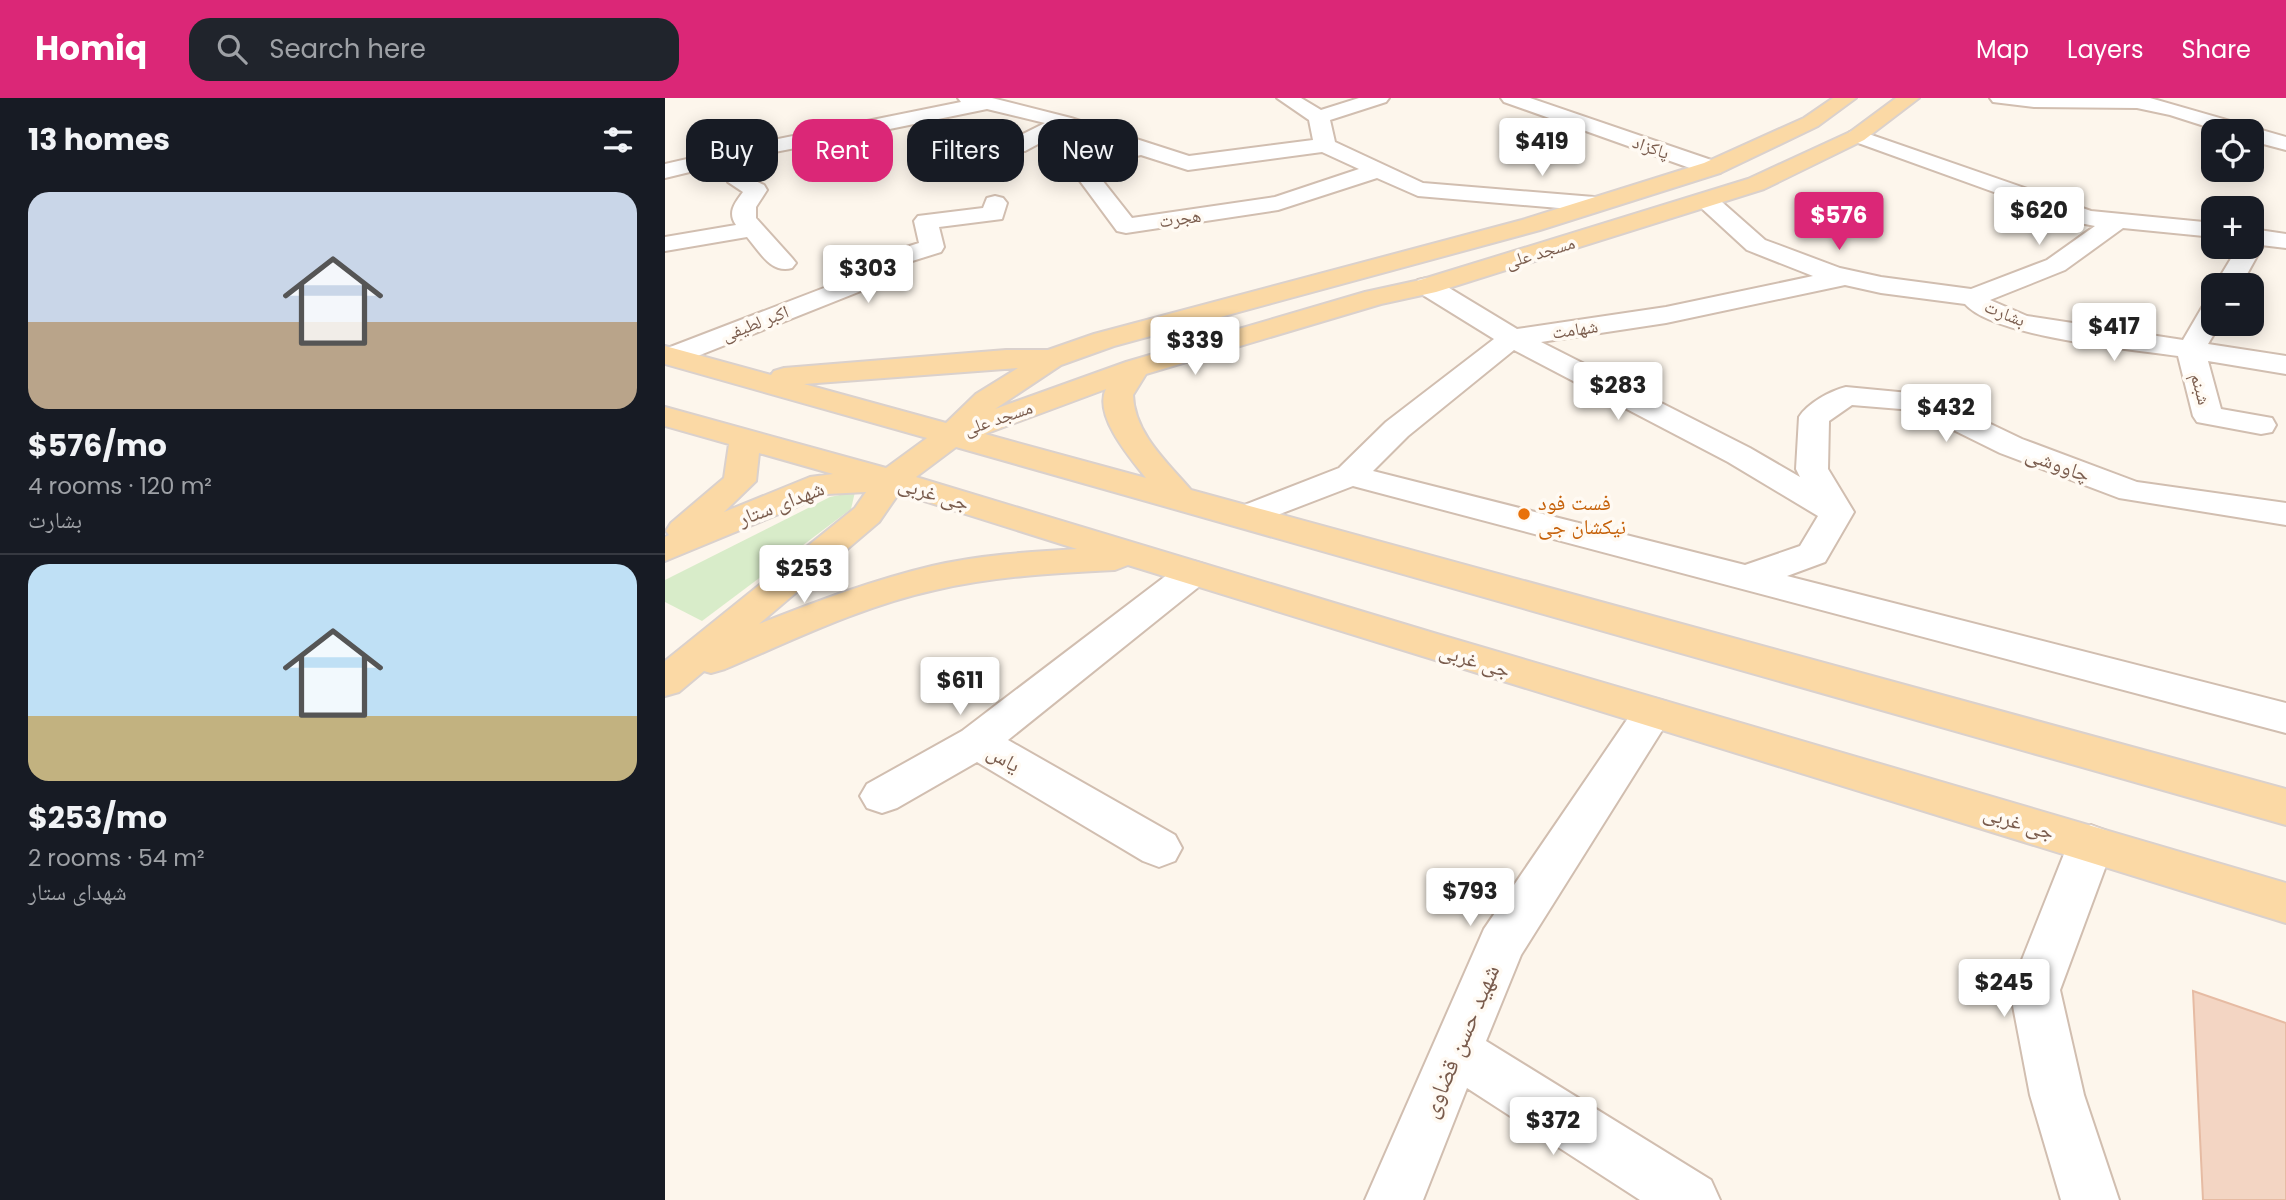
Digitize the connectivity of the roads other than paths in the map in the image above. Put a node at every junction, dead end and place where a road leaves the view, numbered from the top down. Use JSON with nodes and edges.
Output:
{"nodes":[{"id":1,"x":1287,"y":98,"type":"edge"},
{"id":2,"x":1379,"y":98,"type":"edge"},
{"id":3,"x":1511,"y":98,"type":"edge"},
{"id":4,"x":1846,"y":98,"type":"edge"},
{"id":5,"x":1909,"y":98,"type":"edge"},
{"id":6,"x":2000,"y":98,"type":"edge"},
{"id":7,"x":978,"y":100,"type":"edge"},
{"id":8,"x":1319,"y":117,"type":"junction"},
{"id":9,"x":893,"y":119,"type":"edge"},
{"id":10,"x":1052,"y":119,"type":"edge"},
{"id":11,"x":2201,"y":120,"type":"edge"},
{"id":12,"x":1857,"y":136,"type":"junction"},
{"id":13,"x":1325,"y":145,"type":"junction"},
{"id":14,"x":1138,"y":147,"type":"edge"},
{"id":15,"x":1142,"y":148,"type":"junction"},
{"id":16,"x":686,"y":166,"type":"edge"},
{"id":17,"x":1712,"y":168,"type":"junction"},
{"id":18,"x":665,"y":171,"type":"edge"},
{"id":19,"x":1377,"y":171,"type":"junction"},
{"id":20,"x":739,"y":182,"type":"edge"},
{"id":21,"x":1488,"y":197,"type":"junction"},
{"id":22,"x":1706,"y":200,"type":"junction"},
{"id":23,"x":995,"y":203,"type":"dead end"},
{"id":24,"x":1594,"y":204,"type":"junction"},
{"id":25,"x":2117,"y":220,"type":"junction"},
{"id":26,"x":1531,"y":225,"type":"junction"},
{"id":27,"x":754,"y":229,"type":"junction"},
{"id":28,"x":2201,"y":229,"type":"edge"},
{"id":29,"x":2264,"y":240,"type":"edge"},
{"id":30,"x":2286,"y":241,"type":"edge"},
{"id":31,"x":665,"y":244,"type":"edge"},
{"id":32,"x":783,"y":263,"type":"dead end"},
{"id":33,"x":1844,"y":277,"type":"junction"},
{"id":34,"x":1427,"y":286,"type":"junction"},
{"id":35,"x":1973,"y":297,"type":"junction"},
{"id":36,"x":2201,"y":333,"type":"edge"},
{"id":37,"x":1512,"y":338,"type":"junction"},
{"id":38,"x":2191,"y":350,"type":"junction"},
{"id":39,"x":667,"y":356,"type":"edge"},
{"id":40,"x":1051,"y":359,"type":"junction"},
{"id":41,"x":2286,"y":366,"type":"edge"},
{"id":42,"x":1136,"y":368,"type":"junction"},
{"id":43,"x":747,"y":378,"type":"junction"},
{"id":44,"x":665,"y":416,"type":"edge"},
{"id":45,"x":2261,"y":425,"type":"dead end"},
{"id":46,"x":953,"y":434,"type":"junction"},
{"id":47,"x":745,"y":440,"type":"junction"},
{"id":48,"x":1351,"y":475,"type":"junction"},
{"id":49,"x":891,"y":480,"type":"junction"},
{"id":50,"x":1178,"y":497,"type":"junction"},
{"id":51,"x":1837,"y":512,"type":"junction"},
{"id":52,"x":2286,"y":514,"type":"edge"},
{"id":53,"x":1246,"y":516,"type":"junction"},
{"id":54,"x":665,"y":549,"type":"edge"},
{"id":55,"x":1139,"y":556,"type":"junction"},
{"id":56,"x":1193,"y":573,"type":"junction"},
{"id":57,"x":1745,"y":578,"type":"junction"},
{"id":58,"x":672,"y":676,"type":"edge"},
{"id":59,"x":1653,"y":713,"type":"junction"},
{"id":60,"x":2286,"y":718,"type":"edge"},
{"id":61,"x":977,"y":743,"type":"junction"},
{"id":62,"x":882,"y":796,"type":"dead end"},
{"id":63,"x":2286,"y":807,"type":"edge"},
{"id":64,"x":2091,"y":844,"type":"junction"},
{"id":65,"x":1159,"y":848,"type":"dead end"},
{"id":66,"x":2286,"y":903,"type":"edge"},
{"id":67,"x":1456,"y":1051,"type":"junction"},
{"id":68,"x":1394,"y":1200,"type":"edge"},
{"id":69,"x":1691,"y":1200,"type":"edge"},
{"id":70,"x":2089,"y":1200,"type":"edge"}],
"edges":[{"from":1,"to":8,"type":"street"},
{"from":2,"to":8,"type":"street"},
{"from":3,"to":17,"type":"street","name":"پاکزاد"},
{"from":4,"to":17,"type":"main road","name":"مسجد علی"},
{"from":5,"to":12,"type":"main road","name":"مسجد علی"},
{"from":6,"to":11,"type":"street"},
{"from":7,"to":9,"type":"street"},
{"from":7,"to":10,"type":"street"},
{"from":8,"to":13,"type":"street"},
{"from":12,"to":22,"type":"main road","name":"مسجد علی"},
{"from":12,"to":25,"type":"street"},
{"from":13,"to":15,"type":"street"},
{"from":13,"to":19,"type":"street"},
{"from":14,"to":15,"type":"street"},
{"from":15,"to":19,"type":"street","name":"هجرت"},
{"from":16,"to":18,"type":"street"},
{"from":17,"to":24,"type":"main road","name":"مسجد علی"},
{"from":19,"to":21,"type":"street"},
{"from":20,"to":27,"type":"street"},
{"from":21,"to":24,"type":"street"},
{"from":21,"to":26,"type":"street"},
{"from":22,"to":33,"type":"street","name":"بشارت"},
{"from":22,"to":34,"type":"main road","name":"مسجد علی"},
{"from":23,"to":39,"type":"street","name":"اکبر لطیفی"},
{"from":24,"to":26,"type":"main road","name":"مسجد علی"},
{"from":25,"to":28,"type":"street"},
{"from":25,"to":35,"type":"street"},
{"from":26,"to":40,"type":"main road","name":"مسجد علی"},
{"from":27,"to":31,"type":"street"},
{"from":27,"to":32,"type":"street"},
{"from":29,"to":30,"type":"street"},
{"from":33,"to":35,"type":"street","name":"بشارت"},
{"from":33,"to":37,"type":"street","name":"شهامت"},
{"from":34,"to":37,"type":"street"},
{"from":34,"to":42,"type":"main road","name":"مسجد علی"},
{"from":35,"to":38,"type":"street","name":"بشارت"},
{"from":36,"to":38,"type":"street"},
{"from":37,"to":48,"type":"street","name":"شهامت"},
{"from":37,"to":51,"type":"street"},
{"from":38,"to":41,"type":"street","name":"بشارت"},
{"from":38,"to":45,"type":"street","name":"شبنم"},
{"from":39,"to":43,"type":"main road"},
{"from":40,"to":43,"type":"main road"},
{"from":40,"to":46,"type":"main road","name":"مسجد علی"},
{"from":42,"to":46,"type":"main road","name":"مسجد علی"},
{"from":42,"to":50,"type":"main road"},
{"from":43,"to":46,"type":"main road"},
{"from":44,"to":47,"type":"main road","name":"جی غربی"},
{"from":46,"to":49,"type":"main road"},
{"from":46,"to":50,"type":"main road"},
{"from":47,"to":49,"type":"main road","name":"جی غربی"},
{"from":47,"to":54,"type":"main road"},
{"from":48,"to":53,"type":"street"},
{"from":48,"to":57,"type":"street"},
{"from":49,"to":54,"type":"main road","name":"شهدای ستار"},
{"from":49,"to":55,"type":"main road","name":"جی غربی"},
{"from":49,"to":58,"type":"main road"},
{"from":50,"to":53,"type":"main road"},
{"from":51,"to":52,"type":"street","name":"چاووشی"},
{"from":51,"to":57,"type":"street"},
{"from":53,"to":63,"type":"main road"},
{"from":55,"to":56,"type":"main road","name":"جی غربی"},
{"from":55,"to":58,"type":"main road"},
{"from":56,"to":59,"type":"main road","name":"جی غربی"},
{"from":56,"to":61,"type":"street","name":"یاس"},
{"from":57,"to":60,"type":"street"},
{"from":59,"to":64,"type":"main road","name":"جی غربی"},
{"from":59,"to":67,"type":"street","name":"شهید حسن قضاوی"},
{"from":61,"to":62,"type":"street"},
{"from":61,"to":65,"type":"street","name":"یاس"},
{"from":64,"to":66,"type":"main road","name":"جی غربی"},
{"from":64,"to":70,"type":"street"},
{"from":67,"to":68,"type":"street","name":"شهید حسن قضاوی"},
{"from":67,"to":69,"type":"street"}]}
